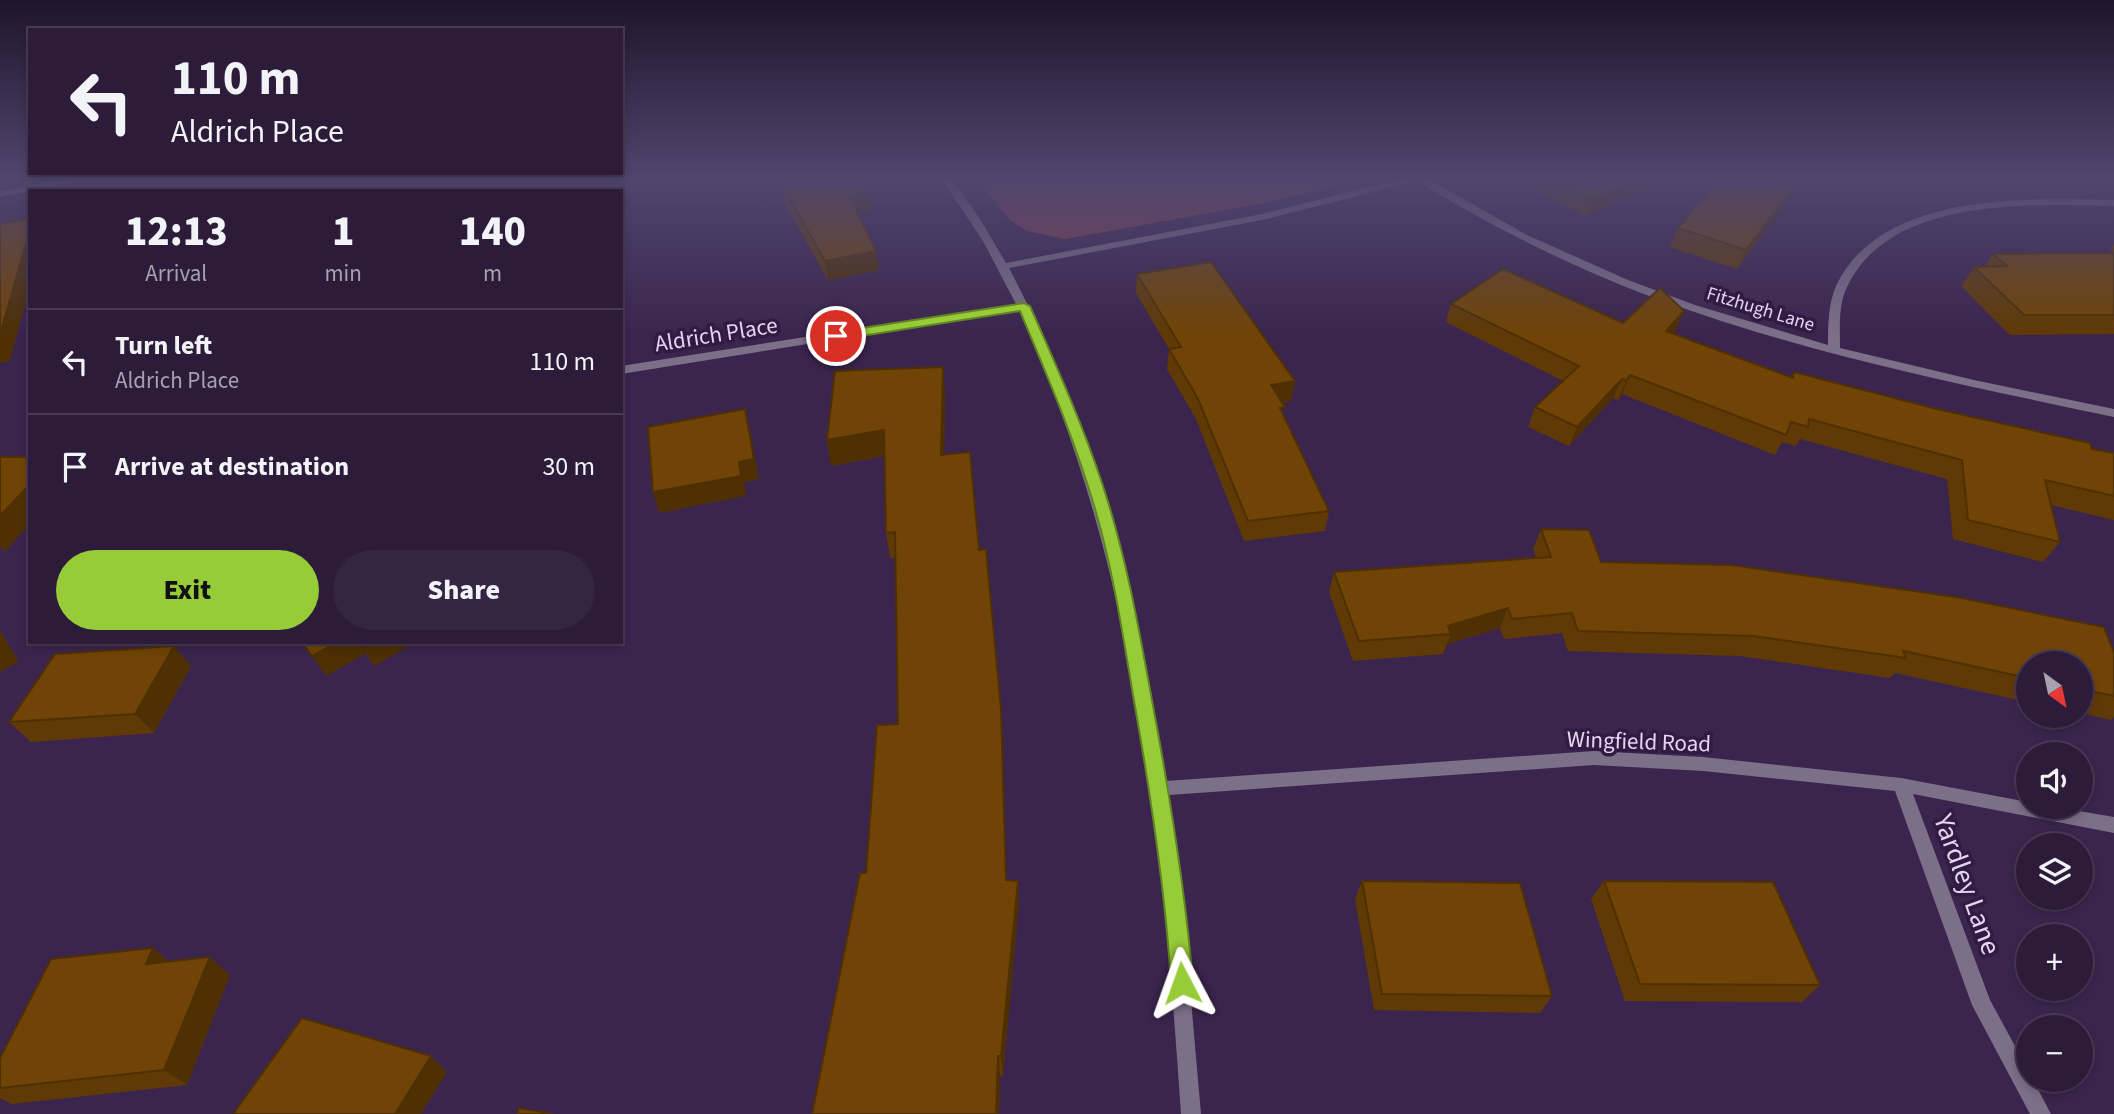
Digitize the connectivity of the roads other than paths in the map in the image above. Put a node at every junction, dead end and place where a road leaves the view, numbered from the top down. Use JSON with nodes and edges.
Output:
{"nodes":[{"id":1,"x":981,"y":230,"type":"edge"},
{"id":2,"x":1190,"y":230,"type":"edge"},
{"id":3,"x":1510,"y":230,"type":"edge"},
{"id":4,"x":1900,"y":230,"type":"edge"},
{"id":5,"x":1005,"y":266,"type":"junction"},
{"id":6,"x":1024,"y":306,"type":"junction"},
{"id":7,"x":1834,"y":348,"type":"junction"},
{"id":8,"x":623,"y":370,"type":"edge"},
{"id":9,"x":2114,"y":413,"type":"edge"},
{"id":10,"x":1901,"y":785,"type":"junction"},
{"id":11,"x":1159,"y":789,"type":"junction"},
{"id":12,"x":2114,"y":825,"type":"edge"},
{"id":13,"x":1191,"y":1114,"type":"edge"},
{"id":14,"x":2041,"y":1114,"type":"edge"}],
"edges":[{"from":1,"to":5,"type":"street"},
{"from":2,"to":5,"type":"street"},
{"from":3,"to":7,"type":"street","name":"Fitzhugh Lane"},
{"from":4,"to":7,"type":"street"},
{"from":5,"to":6,"type":"street"},
{"from":6,"to":8,"type":"street","name":"Aldrich Place"},
{"from":6,"to":11,"type":"street"},
{"from":7,"to":9,"type":"street","name":"Fitzhugh Lane"},
{"from":10,"to":11,"type":"street","name":"Wingfield Road"},
{"from":10,"to":12,"type":"street","name":"Wingfield Road"},
{"from":10,"to":14,"type":"street","name":"Yardley Lane"},
{"from":11,"to":13,"type":"street"}]}
